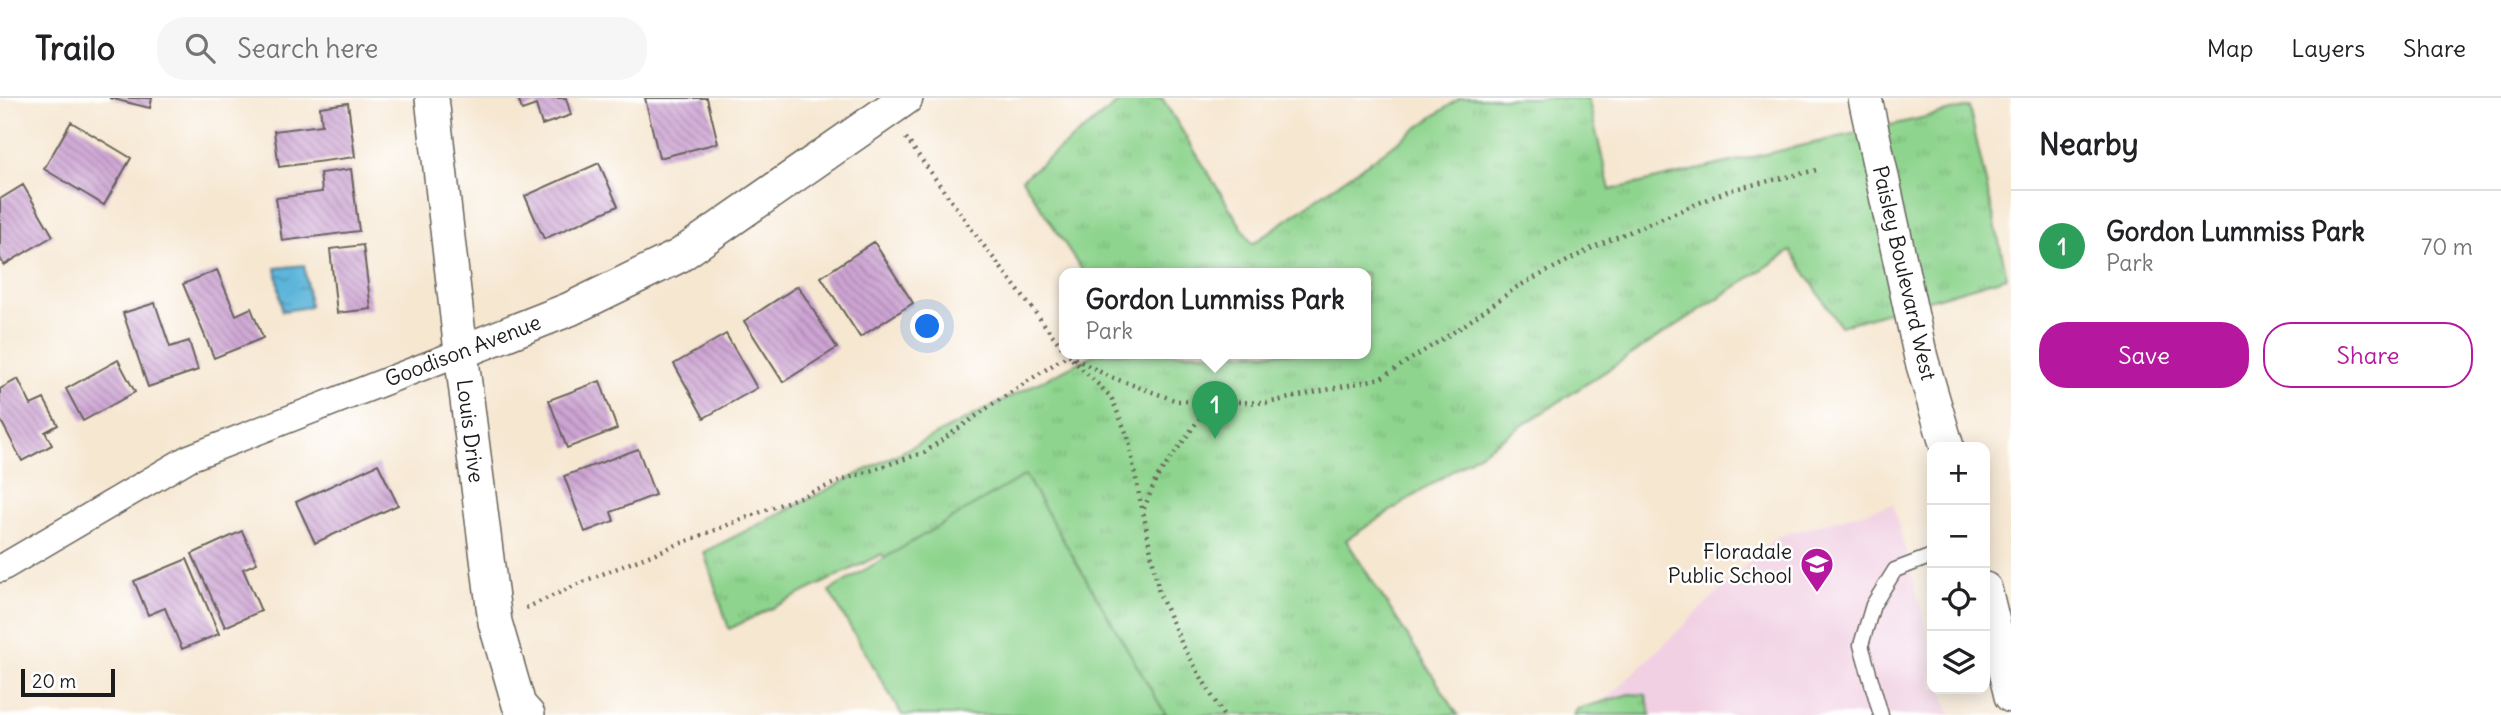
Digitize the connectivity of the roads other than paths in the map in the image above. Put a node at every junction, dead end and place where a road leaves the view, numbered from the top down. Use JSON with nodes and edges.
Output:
{"nodes":[{"id":1,"x":432,"y":98,"type":"edge"},
{"id":2,"x":1868,"y":99,"type":"edge"},
{"id":3,"x":897,"y":105,"type":"edge"},
{"id":4,"x":460,"y":352,"type":"junction"},
{"id":5,"x":1946,"y":442,"type":"edge"},
{"id":6,"x":1927,"y":558,"type":"edge"},
{"id":7,"x":0,"y":569,"type":"edge"},
{"id":8,"x":1990,"y":610,"type":"edge"},
{"id":9,"x":2011,"y":696,"type":"edge"},
{"id":10,"x":528,"y":715,"type":"edge"},
{"id":11,"x":1881,"y":715,"type":"edge"}],
"edges":[{"from":1,"to":4,"type":"street","name":"Louis Drive"},
{"from":2,"to":5,"type":"street","name":"Paisley Boulevard West"},
{"from":3,"to":4,"type":"street","name":"Goodison Avenue"},
{"from":4,"to":7,"type":"street","name":"Goodison Avenue"},
{"from":4,"to":10,"type":"street","name":"Louis Drive"},
{"from":6,"to":11,"type":"lane"},
{"from":8,"to":9,"type":"street"}]}
